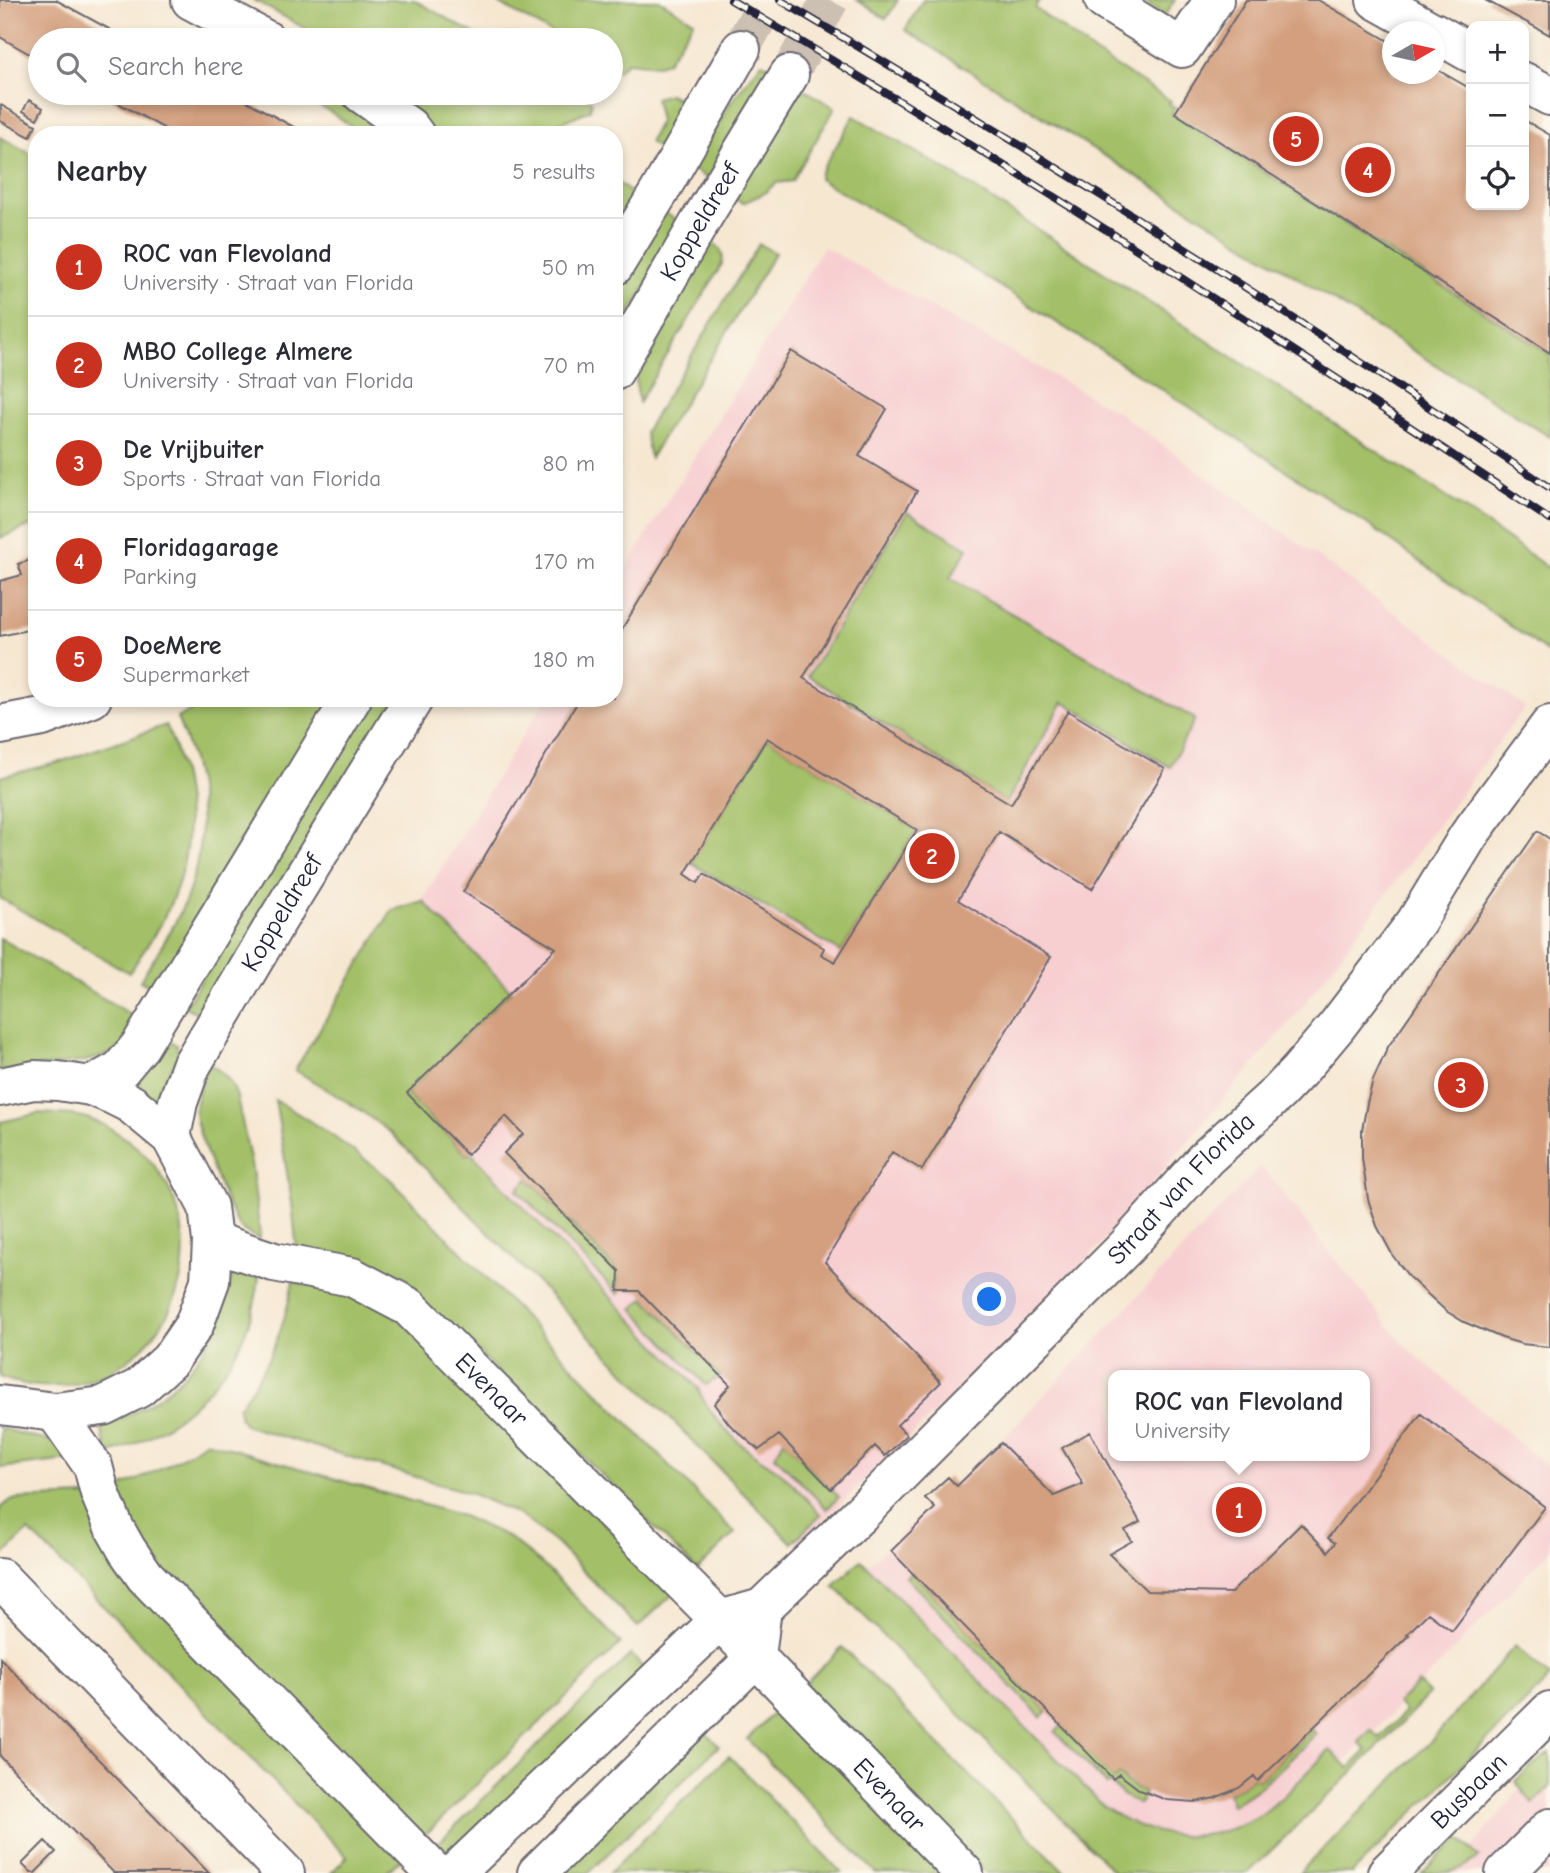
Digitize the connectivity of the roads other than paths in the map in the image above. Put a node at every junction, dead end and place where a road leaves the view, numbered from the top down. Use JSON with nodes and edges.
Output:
{"nodes":[{"id":1,"x":191,"y":0,"type":"edge"},
{"id":2,"x":1104,"y":0,"type":"edge"},
{"id":3,"x":1214,"y":0,"type":"edge"},
{"id":4,"x":1376,"y":0,"type":"edge"},
{"id":5,"x":1414,"y":21,"type":"edge"},
{"id":6,"x":244,"y":28,"type":"edge"},
{"id":7,"x":1445,"y":38,"type":"edge"},
{"id":8,"x":741,"y":49,"type":"tunnel mouth"},
{"id":9,"x":1466,"y":50,"type":"edge"},
{"id":10,"x":789,"y":75,"type":"tunnel mouth"},
{"id":11,"x":1528,"y":84,"type":"edge"},
{"id":12,"x":1550,"y":96,"type":"edge"},
{"id":13,"x":376,"y":105,"type":"edge"},
{"id":14,"x":405,"y":126,"type":"edge"},
{"id":15,"x":623,"y":251,"type":"edge"},
{"id":16,"x":623,"y":355,"type":"edge"},
{"id":17,"x":68,"y":707,"type":"edge"},
{"id":18,"x":347,"y":707,"type":"edge"},
{"id":19,"x":409,"y":707,"type":"edge"},
{"id":20,"x":0,"y":725,"type":"edge"},
{"id":21,"x":1550,"y":725,"type":"edge"},
{"id":22,"x":0,"y":1087,"type":"edge"},
{"id":23,"x":91,"y":1087,"type":"junction"},
{"id":24,"x":171,"y":1137,"type":"junction"},
{"id":25,"x":212,"y":1241,"type":"junction"},
{"id":26,"x":0,"y":1405,"type":"edge"},
{"id":27,"x":55,"y":1412,"type":"junction"},
{"id":28,"x":0,"y":1578,"type":"edge"},
{"id":29,"x":762,"y":1608,"type":"junction"},
{"id":30,"x":720,"y":1620,"type":"junction"},
{"id":31,"x":755,"y":1657,"type":"junction"},
{"id":32,"x":1550,"y":1711,"type":"edge"},
{"id":33,"x":1550,"y":1829,"type":"edge"},
{"id":34,"x":285,"y":1873,"type":"edge"},
{"id":35,"x":435,"y":1873,"type":"edge"},
{"id":36,"x":455,"y":1873,"type":"edge"},
{"id":37,"x":537,"y":1873,"type":"edge"},
{"id":38,"x":964,"y":1873,"type":"edge"},
{"id":39,"x":1387,"y":1873,"type":"edge"},
{"id":40,"x":1504,"y":1873,"type":"edge"}],
"edges":[{"from":1,"to":6,"type":"main road"},
{"from":2,"to":3,"type":"main road"},
{"from":4,"to":5,"type":"main road"},
{"from":7,"to":9,"type":"main road"},
{"from":8,"to":15,"type":"main road","name":"Koppeldreef"},
{"from":10,"to":16,"type":"main road","name":"Koppeldreef"},
{"from":11,"to":12,"type":"main road"},
{"from":13,"to":14,"type":"main road"},
{"from":17,"to":20,"type":"main road"},
{"from":18,"to":23,"type":"main road","name":"Koppeldreef"},
{"from":19,"to":24,"type":"main road","name":"Koppeldreef"},
{"from":21,"to":29,"type":"main road","name":"Straat van Florida"},
{"from":22,"to":23,"type":"main road"},
{"from":23,"to":24,"type":"main road"},
{"from":24,"to":25,"type":"main road"},
{"from":25,"to":27,"type":"main road"},
{"from":25,"to":30,"type":"main road","name":"Evenaar"},
{"from":26,"to":27,"type":"main road"},
{"from":27,"to":35,"type":"main road"},
{"from":28,"to":34,"type":"main road"},
{"from":29,"to":30,"type":"main road","name":"Straat van Florida"},
{"from":29,"to":31,"type":"main road"},
{"from":30,"to":31,"type":"main road","name":"Evenaar"},
{"from":30,"to":36,"type":"main road"},
{"from":31,"to":37,"type":"main road"},
{"from":31,"to":38,"type":"main road","name":"Evenaar"},
{"from":32,"to":39,"type":"main road","name":"Busbaan"},
{"from":33,"to":40,"type":"main road"}]}
